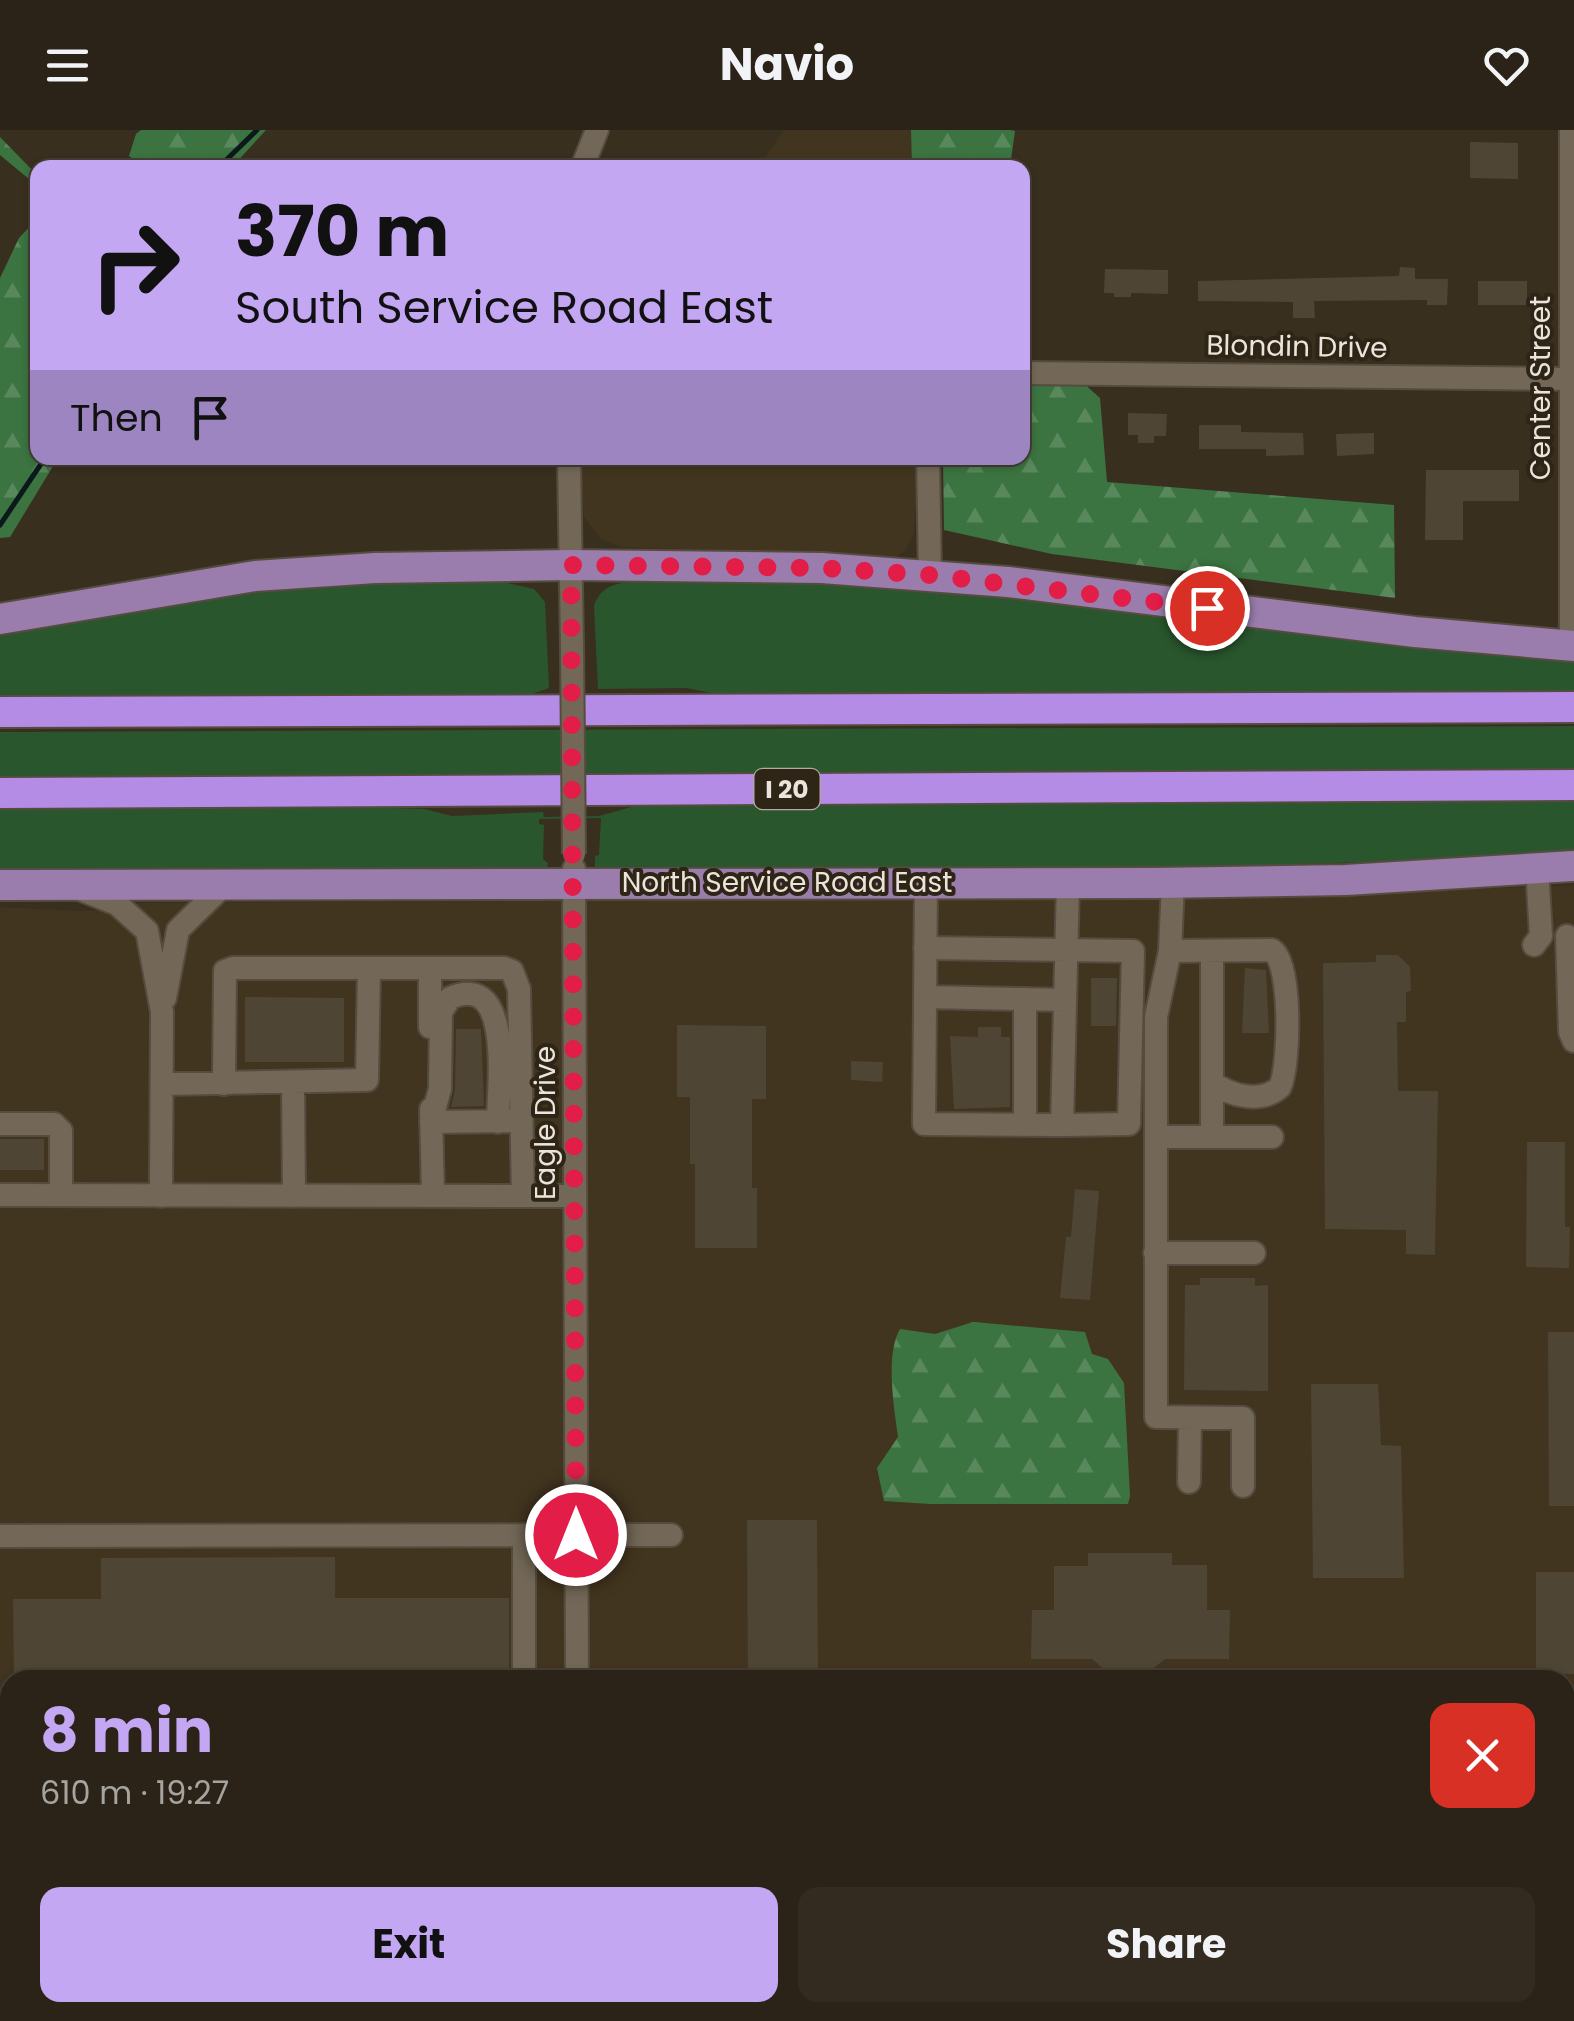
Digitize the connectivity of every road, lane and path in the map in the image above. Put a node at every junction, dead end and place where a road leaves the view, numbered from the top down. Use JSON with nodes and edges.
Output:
{"nodes":[{"id":1,"x":598,"y":130,"type":"edge"},
{"id":2,"x":1571,"y":130,"type":"edge"},
{"id":3,"x":585,"y":160,"type":"edge"},
{"id":4,"x":1572,"y":259,"type":"edge"},
{"id":5,"x":1030,"y":373,"type":"edge"},
{"id":6,"x":1570,"y":379,"type":"junction"},
{"id":7,"x":568,"y":465,"type":"edge"},
{"id":8,"x":928,"y":465,"type":"edge"},
{"id":9,"x":571,"y":565,"type":"junction"},
{"id":10,"x":930,"y":575,"type":"junction"},
{"id":11,"x":0,"y":619,"type":"edge"},
{"id":12,"x":1573,"y":646,"type":"edge"},
{"id":13,"x":1574,"y":707,"type":"edge"},
{"id":14,"x":0,"y":712,"type":"edge"},
{"id":15,"x":1574,"y":785,"type":"edge"},
{"id":16,"x":0,"y":793,"type":"edge"},
{"id":17,"x":1574,"y":866,"type":"edge"},
{"id":18,"x":574,"y":868,"type":"junction"},
{"id":19,"x":1537,"y":868,"type":"junction"},
{"id":20,"x":926,"y":882,"type":"junction"},
{"id":21,"x":1068,"y":883,"type":"junction"},
{"id":22,"x":1173,"y":883,"type":"junction"},
{"id":23,"x":0,"y":885,"type":"edge"},
{"id":24,"x":224,"y":885,"type":"junction"},
{"id":25,"x":71,"y":886,"type":"junction"},
{"id":26,"x":1570,"y":936,"type":"edge"},
{"id":27,"x":925,"y":948,"type":"junction"},
{"id":28,"x":1066,"y":950,"type":"junction"},
{"id":29,"x":1170,"y":951,"type":"junction"},
{"id":30,"x":1212,"y":951,"type":"junction"},
{"id":31,"x":369,"y":969,"type":"junction"},
{"id":32,"x":430,"y":969,"type":"junction"},
{"id":33,"x":926,"y":997,"type":"junction"},
{"id":34,"x":1025,"y":999,"type":"junction"},
{"id":35,"x":1065,"y":1000,"type":"junction"},
{"id":36,"x":162,"y":1012,"type":"junction"},
{"id":37,"x":1574,"y":1041,"type":"edge"},
{"id":38,"x":1212,"y":1082,"type":"junction"},
{"id":39,"x":293,"y":1083,"type":"junction"},
{"id":40,"x":162,"y":1084,"type":"junction"},
{"id":41,"x":224,"y":1084,"type":"junction"},
{"id":42,"x":522,"y":1121,"type":"junction"},
{"id":43,"x":431,"y":1122,"type":"junction"},
{"id":44,"x":498,"y":1122,"type":"junction"},
{"id":45,"x":0,"y":1124,"type":"edge"},
{"id":46,"x":1025,"y":1125,"type":"junction"},
{"id":47,"x":1062,"y":1125,"type":"junction"},
{"id":48,"x":1156,"y":1137,"type":"junction"},
{"id":49,"x":1212,"y":1137,"type":"junction"},
{"id":50,"x":1272,"y":1137,"type":"dead end"},
{"id":51,"x":0,"y":1195,"type":"edge"},
{"id":52,"x":62,"y":1195,"type":"junction"},
{"id":53,"x":162,"y":1196,"type":"junction"},
{"id":54,"x":294,"y":1196,"type":"junction"},
{"id":55,"x":433,"y":1196,"type":"junction"},
{"id":56,"x":523,"y":1196,"type":"junction"},
{"id":57,"x":575,"y":1196,"type":"junction"},
{"id":58,"x":1156,"y":1253,"type":"junction"},
{"id":59,"x":1254,"y":1253,"type":"dead end"},
{"id":60,"x":1190,"y":1418,"type":"junction"},
{"id":61,"x":1189,"y":1482,"type":"dead end"},
{"id":62,"x":1243,"y":1486,"type":"dead end"},
{"id":63,"x":524,"y":1535,"type":"junction"},
{"id":64,"x":576,"y":1535,"type":"junction"},
{"id":65,"x":672,"y":1535,"type":"dead end"},
{"id":66,"x":0,"y":1536,"type":"edge"},
{"id":67,"x":524,"y":1670,"type":"edge"},
{"id":68,"x":577,"y":1670,"type":"edge"}],
"edges":[{"from":1,"to":3,"type":"street"},
{"from":2,"to":4,"type":"street","name":"Center Street"},
{"from":4,"to":6,"type":"street","name":"Center Street"},
{"from":5,"to":6,"type":"street","name":"Blondin Drive"},
{"from":6,"to":12,"type":"street","name":"Center Street"},
{"from":7,"to":9,"type":"street","name":"Eagle Drive"},
{"from":8,"to":10,"type":"street"},
{"from":9,"to":10,"type":"main road"},
{"from":9,"to":11,"type":"main road"},
{"from":9,"to":18,"type":"street","name":"Eagle Drive","bridge":true},
{"from":10,"to":12,"type":"main road"},
{"from":13,"to":14,"type":"highway"},
{"from":15,"to":16,"type":"highway","number":"I 20"},
{"from":17,"to":19,"type":"main road","name":"North Service Road East"},
{"from":18,"to":20,"type":"main road","name":"North Service Road East"},
{"from":18,"to":24,"type":"main road","name":"North Service Road East"},
{"from":18,"to":57,"type":"street","name":"Eagle Drive"},
{"from":19,"to":22,"type":"main road","name":"North Service Road East"},
{"from":19,"to":26,"type":"street"},
{"from":20,"to":21,"type":"main road","name":"North Service Road East"},
{"from":20,"to":27,"type":"street"},
{"from":21,"to":22,"type":"main road","name":"North Service Road East"},
{"from":21,"to":28,"type":"street"},
{"from":22,"to":29,"type":"street"},
{"from":23,"to":25,"type":"main road","name":"North Service Road East"},
{"from":24,"to":25,"type":"main road","name":"North Service Road East"},
{"from":24,"to":36,"type":"street"},
{"from":25,"to":36,"type":"street"},
{"from":26,"to":37,"type":"street"},
{"from":27,"to":28,"type":"street"},
{"from":27,"to":33,"type":"street"},
{"from":28,"to":35,"type":"street"},
{"from":28,"to":47,"type":"street"},
{"from":29,"to":30,"type":"street"},
{"from":29,"to":48,"type":"street"},
{"from":30,"to":38,"type":"street"},
{"from":30,"to":38,"type":"street"},
{"from":31,"to":32,"type":"street"},
{"from":31,"to":39,"type":"street"},
{"from":31,"to":41,"type":"street"},
{"from":32,"to":42,"type":"street"},
{"from":32,"to":43,"type":"street"},
{"from":33,"to":34,"type":"street"},
{"from":33,"to":46,"type":"street"},
{"from":34,"to":35,"type":"street"},
{"from":34,"to":46,"type":"street"},
{"from":35,"to":47,"type":"street"},
{"from":36,"to":40,"type":"street"},
{"from":38,"to":49,"type":"street"},
{"from":39,"to":41,"type":"street"},
{"from":39,"to":54,"type":"street"},
{"from":40,"to":41,"type":"street"},
{"from":40,"to":53,"type":"street"},
{"from":42,"to":44,"type":"street"},
{"from":42,"to":56,"type":"street"},
{"from":43,"to":44,"type":"street"},
{"from":43,"to":44,"type":"street"},
{"from":43,"to":55,"type":"street"},
{"from":45,"to":52,"type":"street"},
{"from":46,"to":47,"type":"street"},
{"from":48,"to":49,"type":"street"},
{"from":48,"to":58,"type":"street"},
{"from":49,"to":50,"type":"street"},
{"from":51,"to":52,"type":"street"},
{"from":52,"to":53,"type":"street"},
{"from":53,"to":54,"type":"street"},
{"from":54,"to":55,"type":"street"},
{"from":55,"to":56,"type":"street"},
{"from":56,"to":57,"type":"street"},
{"from":57,"to":64,"type":"street","name":"Eagle Drive"},
{"from":58,"to":59,"type":"street"},
{"from":58,"to":60,"type":"street"},
{"from":60,"to":61,"type":"street"},
{"from":60,"to":62,"type":"street"},
{"from":63,"to":64,"type":"street"},
{"from":63,"to":66,"type":"street"},
{"from":63,"to":67,"type":"street"},
{"from":64,"to":65,"type":"street"},
{"from":64,"to":68,"type":"street","name":"Eagle Drive"}]}
